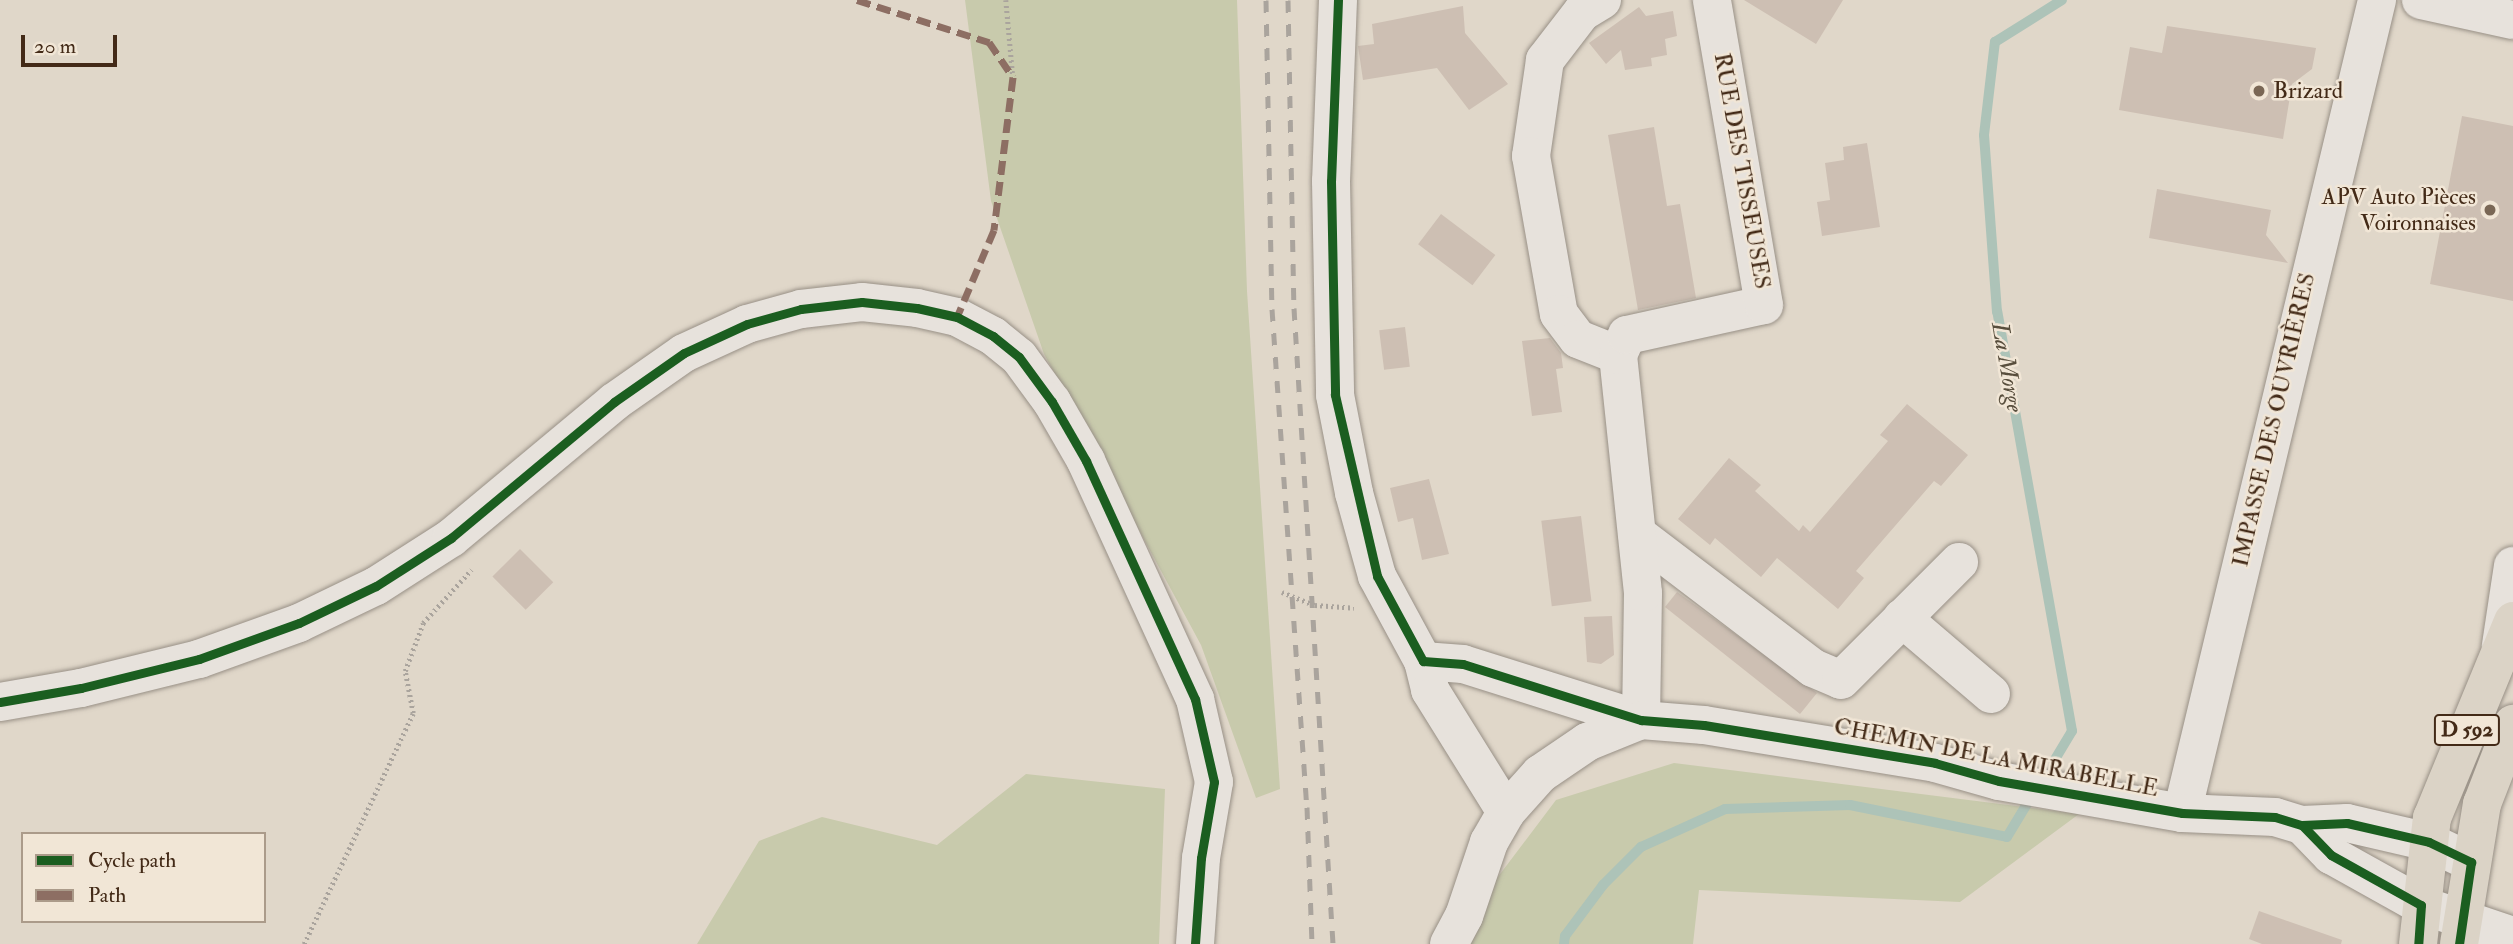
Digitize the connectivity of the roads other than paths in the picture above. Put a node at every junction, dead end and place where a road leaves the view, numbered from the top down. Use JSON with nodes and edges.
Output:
{"nodes":[{"id":1,"x":1338,"y":0,"type":"edge"},
{"id":2,"x":1602,"y":0,"type":"edge"},
{"id":3,"x":1712,"y":0,"type":"edge"},
{"id":4,"x":2421,"y":0,"type":"edge"},
{"id":5,"x":2372,"y":8,"type":"edge"},
{"id":6,"x":2513,"y":20,"type":"edge"},
{"id":7,"x":1618,"y":355,"type":"junction"},
{"id":8,"x":1637,"y":534,"type":"junction"},
{"id":9,"x":1959,"y":562,"type":"dead end"},
{"id":10,"x":2513,"y":565,"type":"edge"},
{"id":11,"x":1902,"y":618,"type":"junction"},
{"id":12,"x":2507,"y":633,"type":"edge"},
{"id":13,"x":1423,"y":661,"type":"junction"},
{"id":14,"x":1991,"y":694,"type":"dead end"},
{"id":15,"x":0,"y":702,"type":"edge"},
{"id":16,"x":1641,"y":720,"type":"junction"},
{"id":17,"x":2513,"y":724,"type":"edge"},
{"id":18,"x":1506,"y":813,"type":"junction"},
{"id":19,"x":2182,"y":813,"type":"junction"},
{"id":20,"x":2302,"y":825,"type":"junction"},
{"id":21,"x":2429,"y":842,"type":"junction"},
{"id":22,"x":2471,"y":862,"type":"junction"},
{"id":23,"x":2421,"y":905,"type":"junction"},
{"id":24,"x":2459,"y":933,"type":"edge"},
{"id":25,"x":2513,"y":936,"type":"edge"},
{"id":26,"x":1195,"y":944,"type":"edge"},
{"id":27,"x":1449,"y":944,"type":"edge"},
{"id":28,"x":2418,"y":944,"type":"edge"}],
"edges":[{"from":1,"to":13,"type":"street"},
{"from":2,"to":7,"type":"street"},
{"from":3,"to":7,"type":"street","name":"RUE DES TISSEUSES"},
{"from":4,"to":6,"type":"street"},
{"from":5,"to":19,"type":"street","name":"IMPASSE DES OUVRIÈRES"},
{"from":7,"to":8,"type":"street"},
{"from":8,"to":11,"type":"street"},
{"from":8,"to":16,"type":"street"},
{"from":9,"to":11,"type":"street"},
{"from":10,"to":12,"type":"street"},
{"from":11,"to":14,"type":"street"},
{"from":12,"to":21,"type":"main road","number":"D 592"},
{"from":13,"to":16,"type":"street"},
{"from":13,"to":18,"type":"street"},
{"from":15,"to":26,"type":"street"},
{"from":16,"to":18,"type":"street","name":"CHEMIN DE LA MIRABELLE"},
{"from":16,"to":19,"type":"street","name":"CHEMIN DE LA MIRABELLE"},
{"from":17,"to":22,"type":"main road","number":"D 592"},
{"from":18,"to":27,"type":"street","name":"CHEMIN DE LA MIRABELLE"},
{"from":19,"to":20,"type":"street","name":"CHEMIN DE LA MIRABELLE"},
{"from":20,"to":21,"type":"street","name":"CHEMIN DE LA MIRABELLE"},
{"from":20,"to":23,"type":"street"},
{"from":21,"to":22,"type":"street","name":"CHEMIN DE LA MIRABELLE"},
{"from":21,"to":23,"type":"main road","number":"D 592"},
{"from":22,"to":24,"type":"main road","number":"D 592"},
{"from":23,"to":24,"type":"street"},
{"from":23,"to":28,"type":"main road","number":"D 592"},
{"from":24,"to":25,"type":"street"}]}
